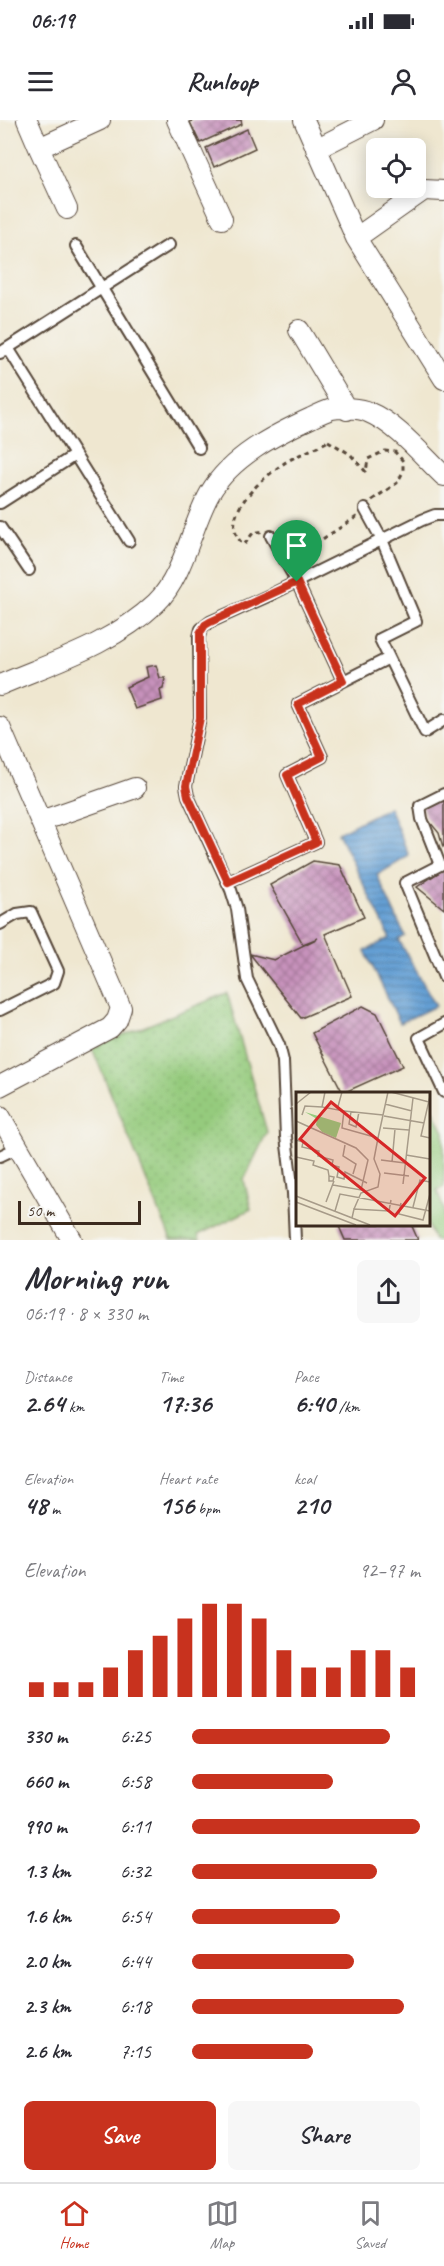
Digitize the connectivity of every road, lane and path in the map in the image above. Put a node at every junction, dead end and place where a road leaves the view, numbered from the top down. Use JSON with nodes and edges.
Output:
{"nodes":[{"id":1,"x":27,"y":120,"type":"edge"},
{"id":2,"x":100,"y":120,"type":"edge"},
{"id":3,"x":177,"y":120,"type":"edge"},
{"id":4,"x":304,"y":120,"type":"edge"},
{"id":5,"x":373,"y":120,"type":"edge"},
{"id":6,"x":39,"y":148,"type":"junction"},
{"id":7,"x":316,"y":150,"type":"junction"},
{"id":8,"x":444,"y":191,"type":"edge"},
{"id":9,"x":67,"y":209,"type":"dead end"},
{"id":10,"x":222,"y":219,"type":"dead end"},
{"id":11,"x":356,"y":237,"type":"junction"},
{"id":12,"x":169,"y":245,"type":"dead end"},
{"id":13,"x":76,"y":246,"type":"dead end"},
{"id":14,"x":102,"y":288,"type":"junction"},
{"id":15,"x":299,"y":330,"type":"dead end"},
{"id":16,"x":4,"y":351,"type":"edge"},
{"id":17,"x":444,"y":379,"type":"edge"},
{"id":18,"x":347,"y":410,"type":"junction"},
{"id":19,"x":199,"y":448,"type":"dead end"},
{"id":20,"x":75,"y":455,"type":"junction"},
{"id":21,"x":444,"y":476,"type":"edge"},
{"id":22,"x":0,"y":503,"type":"edge"},
{"id":23,"x":365,"y":509,"type":"junction"},
{"id":24,"x":444,"y":515,"type":"edge"},
{"id":25,"x":0,"y":527,"type":"edge"},
{"id":26,"x":271,"y":536,"type":"junction"},
{"id":27,"x":381,"y":540,"type":"junction"},
{"id":28,"x":129,"y":541,"type":"dead end"},
{"id":29,"x":29,"y":570,"type":"dead end"},
{"id":30,"x":297,"y":582,"type":"junction"},
{"id":31,"x":389,"y":658,"type":"junction"},
{"id":32,"x":343,"y":681,"type":"junction"},
{"id":33,"x":0,"y":685,"type":"edge"},
{"id":34,"x":444,"y":720,"type":"edge"},
{"id":35,"x":0,"y":727,"type":"edge"},
{"id":36,"x":135,"y":788,"type":"dead end"},
{"id":37,"x":444,"y":794,"type":"edge"},
{"id":38,"x":40,"y":821,"type":"junction"},
{"id":39,"x":228,"y":882,"type":"junction"},
{"id":40,"x":0,"y":924,"type":"edge"},
{"id":41,"x":444,"y":977,"type":"edge"},
{"id":42,"x":0,"y":1010,"type":"edge"},
{"id":43,"x":444,"y":1024,"type":"edge"},
{"id":44,"x":0,"y":1086,"type":"edge"},
{"id":45,"x":444,"y":1092,"type":"edge"},
{"id":46,"x":0,"y":1116,"type":"edge"},
{"id":47,"x":18,"y":1147,"type":"junction"},
{"id":48,"x":0,"y":1156,"type":"edge"},
{"id":49,"x":72,"y":1240,"type":"edge"},
{"id":50,"x":295,"y":1240,"type":"edge"}],
"edges":[{"from":1,"to":6,"type":"street"},
{"from":2,"to":6,"type":"street"},
{"from":3,"to":10,"type":"street"},
{"from":4,"to":7,"type":"street"},
{"from":5,"to":7,"type":"street"},
{"from":6,"to":9,"type":"street"},
{"from":7,"to":11,"type":"street"},
{"from":8,"to":11,"type":"street"},
{"from":11,"to":17,"type":"street"},
{"from":12,"to":14,"type":"lane"},
{"from":13,"to":14,"type":"lane"},
{"from":14,"to":16,"type":"lane"},
{"from":14,"to":19,"type":"lane"},
{"from":15,"to":18,"type":"street"},
{"from":16,"to":20,"type":"lane"},
{"from":18,"to":21,"type":"street"},
{"from":18,"to":33,"type":"street"},
{"from":20,"to":22,"type":"lane"},
{"from":20,"to":28,"type":"lane"},
{"from":23,"to":26,"type":"path"},
{"from":23,"to":26,"type":"path"},
{"from":23,"to":27,"type":"lane"},
{"from":24,"to":27,"type":"lane"},
{"from":25,"to":29,"type":"lane"},
{"from":26,"to":30,"type":"lane"},
{"from":27,"to":30,"type":"lane"},
{"from":27,"to":31,"type":"lane"},
{"from":30,"to":32,"type":"lane"},
{"from":30,"to":39,"type":"lane"},
{"from":31,"to":32,"type":"lane"},
{"from":31,"to":34,"type":"lane"},
{"from":32,"to":39,"type":"lane"},
{"from":35,"to":38,"type":"street"},
{"from":36,"to":38,"type":"street"},
{"from":37,"to":41,"type":"lane"},
{"from":38,"to":44,"type":"street"},
{"from":39,"to":50,"type":"lane"},
{"from":40,"to":42,"type":"lane"},
{"from":43,"to":45,"type":"lane"},
{"from":46,"to":47,"type":"street"},
{"from":47,"to":48,"type":"lane"},
{"from":47,"to":49,"type":"street"}]}
